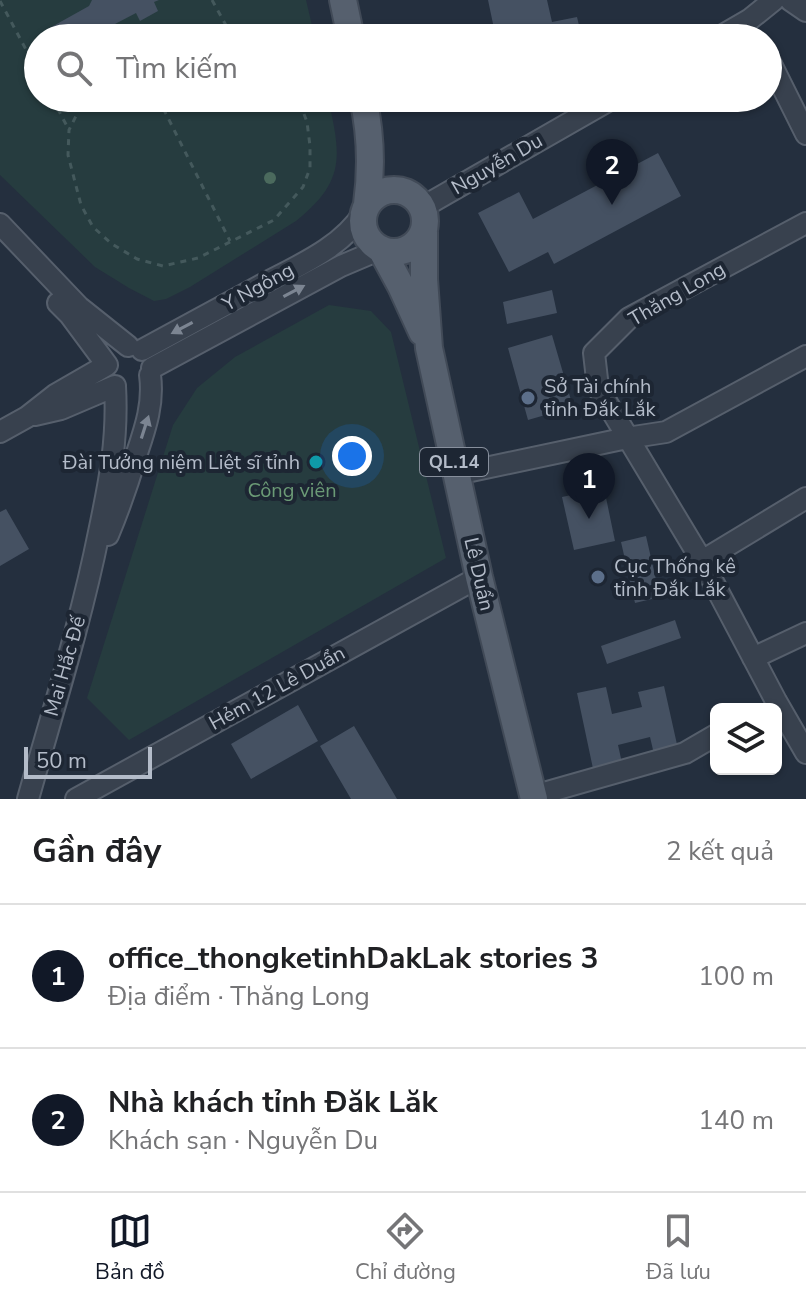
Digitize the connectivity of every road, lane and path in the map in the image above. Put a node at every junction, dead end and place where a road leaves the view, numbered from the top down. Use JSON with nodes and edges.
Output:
{"nodes":[{"id":1,"x":212,"y":0,"type":"edge"},
{"id":2,"x":343,"y":0,"type":"edge"},
{"id":3,"x":774,"y":0,"type":"edge"},
{"id":4,"x":790,"y":0,"type":"edge"},
{"id":5,"x":0,"y":1,"type":"edge"},
{"id":6,"x":806,"y":11,"type":"edge"},
{"id":7,"x":225,"y":24,"type":"edge"},
{"id":8,"x":348,"y":24,"type":"edge"},
{"id":9,"x":757,"y":24,"type":"edge"},
{"id":10,"x":24,"y":46,"type":"edge"},
{"id":11,"x":782,"y":86,"type":"edge"},
{"id":12,"x":59,"y":112,"type":"edge"},
{"id":13,"x":78,"y":112,"type":"edge"},
{"id":14,"x":165,"y":112,"type":"edge"},
{"id":15,"x":303,"y":112,"type":"edge"},
{"id":16,"x":366,"y":112,"type":"edge"},
{"id":17,"x":367,"y":112,"type":"edge"},
{"id":18,"x":588,"y":112,"type":"edge"},
{"id":19,"x":69,"y":130,"type":"junction"},
{"id":20,"x":806,"y":134,"type":"edge"},
{"id":21,"x":366,"y":208,"type":"junction"},
{"id":22,"x":417,"y":210,"type":"junction"},
{"id":23,"x":806,"y":223,"type":"edge"},
{"id":24,"x":0,"y":224,"type":"edge"},
{"id":25,"x":0,"y":242,"type":"edge"},
{"id":26,"x":230,"y":243,"type":"junction"},
{"id":27,"x":381,"y":249,"type":"junction"},
{"id":28,"x":254,"y":289,"type":"junction"},
{"id":29,"x":264,"y":308,"type":"junction"},
{"id":30,"x":429,"y":348,"type":"junction"},
{"id":31,"x":806,"y":356,"type":"edge"},
{"id":32,"x":143,"y":360,"type":"junction"},
{"id":33,"x":107,"y":365,"type":"junction"},
{"id":34,"x":115,"y":386,"type":"junction"},
{"id":35,"x":27,"y":417,"type":"junction"},
{"id":36,"x":0,"y":432,"type":"edge"},
{"id":37,"x":627,"y":438,"type":"junction"},
{"id":38,"x":457,"y":474,"type":"junction"},
{"id":39,"x":806,"y":498,"type":"edge"},
{"id":40,"x":702,"y":561,"type":"junction"},
{"id":41,"x":479,"y":577,"type":"junction"},
{"id":42,"x":89,"y":579,"type":"junction"},
{"id":43,"x":806,"y":633,"type":"edge"},
{"id":44,"x":753,"y":658,"type":"junction"},
{"id":45,"x":767,"y":703,"type":"edge"},
{"id":46,"x":782,"y":719,"type":"edge"},
{"id":47,"x":710,"y":738,"type":"edge"},
{"id":48,"x":802,"y":740,"type":"edge"},
{"id":49,"x":533,"y":797,"type":"edge"},
{"id":50,"x":28,"y":799,"type":"edge"},
{"id":51,"x":76,"y":799,"type":"edge"}],
"edges":[{"from":1,"to":7,"type":"path"},
{"from":2,"to":8,"type":"main road"},
{"from":3,"to":9,"type":"street"},
{"from":4,"to":6,"type":"street"},
{"from":5,"to":10,"type":"path"},
{"from":11,"to":20,"type":"street"},
{"from":12,"to":19,"type":"path"},
{"from":13,"to":19,"type":"path"},
{"from":14,"to":26,"type":"path"},
{"from":15,"to":26,"type":"path"},
{"from":16,"to":21,"type":"main road","name":"Lê Duẩn","number":"QL.14"},
{"from":17,"to":22,"type":"main road","name":"Lê Duẩn","number":"QL.14"},
{"from":18,"to":22,"type":"street","name":"Nguyễn Du"},
{"from":19,"to":26,"type":"path"},
{"from":21,"to":22,"type":"main road"},
{"from":21,"to":27,"type":"main road","name":"Lê Duẩn"},
{"from":21,"to":28,"type":"street","name":"Y Ngông"},
{"from":22,"to":27,"type":"main road"},
{"from":22,"to":30,"type":"main road","name":"Lê Duẩn","number":"QL.14"},
{"from":23,"to":37,"type":"street","name":"Thăng Long"},
{"from":24,"to":32,"type":"street"},
{"from":25,"to":33,"type":"street"},
{"from":29,"to":27,"type":"street","name":"Y Ngông","one_way":true},
{"from":27,"to":30,"type":"main road","name":"Lê Duẩn","number":"QL.14"},
{"from":28,"to":29,"type":"street"},
{"from":28,"to":32,"type":"street","name":"Y Ngông","one_way":true},
{"from":29,"to":32,"type":"street","name":"Y Ngông"},
{"from":30,"to":38,"type":"main road","name":"Lê Duẩn","number":"QL.14"},
{"from":31,"to":37,"type":"street"},
{"from":32,"to":33,"type":"street"},
{"from":32,"to":34,"type":"street"},
{"from":42,"to":32,"type":"street","name":"Mai Hắc Đế","one_way":true},
{"from":33,"to":34,"type":"street"},
{"from":33,"to":35,"type":"street"},
{"from":34,"to":35,"type":"street"},
{"from":34,"to":42,"type":"street","name":"Mai Hắc Đế"},
{"from":35,"to":36,"type":"street"},
{"from":37,"to":38,"type":"street"},
{"from":37,"to":40,"type":"street","name":"Thăng Long"},
{"from":38,"to":41,"type":"main road","name":"Lê Duẩn","number":"QL.14"},
{"from":39,"to":40,"type":"street"},
{"from":40,"to":44,"type":"street","name":"Thăng Long"},
{"from":41,"to":49,"type":"main road","name":"Lê Duẩn","number":"QL.14"},
{"from":41,"to":51,"type":"street","name":"Hẻm 12 Lê Duẩn"},
{"from":42,"to":50,"type":"street","name":"Mai Hắc Đế"},
{"from":43,"to":44,"type":"street"},
{"from":44,"to":45,"type":"street","name":"Thăng Long"},
{"from":46,"to":48,"type":"street","name":"Thăng Long"},
{"from":47,"to":49,"type":"street"}]}
